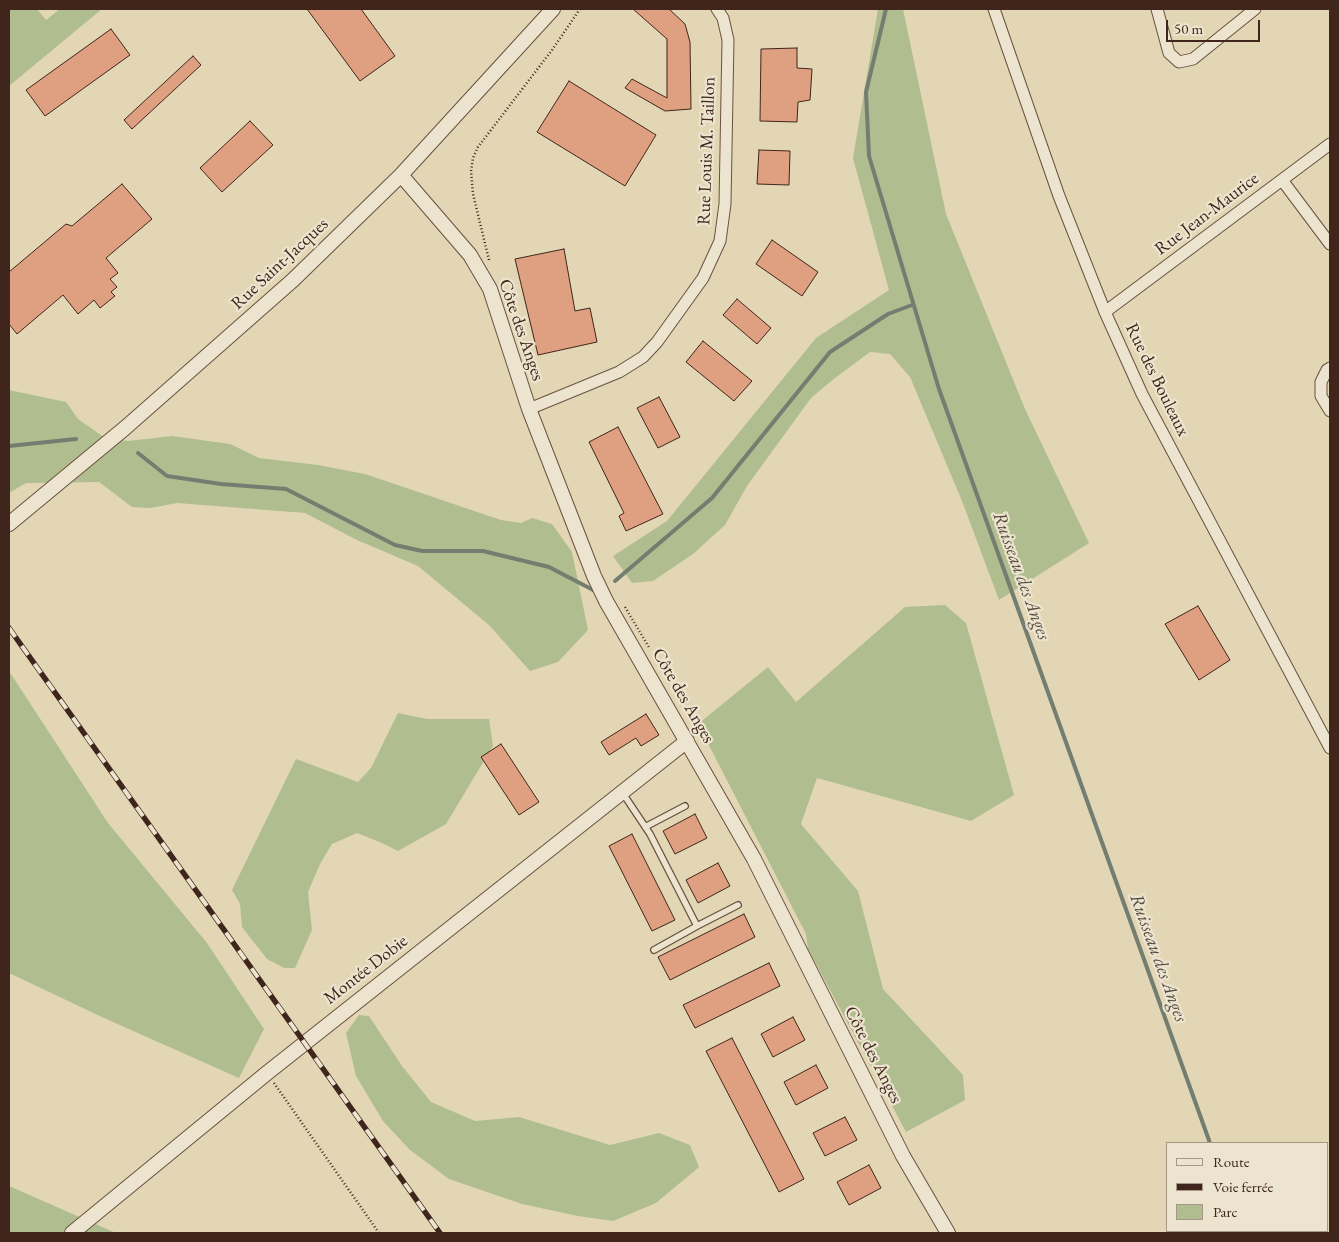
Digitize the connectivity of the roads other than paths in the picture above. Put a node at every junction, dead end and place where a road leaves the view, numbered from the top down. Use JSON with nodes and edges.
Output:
{"nodes":[{"id":1,"x":553,"y":9,"type":"edge"},
{"id":2,"x":717,"y":9,"type":"edge"},
{"id":3,"x":994,"y":9,"type":"edge"},
{"id":4,"x":1157,"y":9,"type":"edge"},
{"id":5,"x":1255,"y":9,"type":"edge"},
{"id":6,"x":1330,"y":144,"type":"edge"},
{"id":7,"x":401,"y":175,"type":"junction"},
{"id":8,"x":1282,"y":180,"type":"junction"},
{"id":9,"x":1330,"y":244,"type":"edge"},
{"id":10,"x":1105,"y":312,"type":"junction"},
{"id":11,"x":1330,"y":368,"type":"edge"},
{"id":12,"x":529,"y":409,"type":"junction"},
{"id":13,"x":1330,"y":411,"type":"edge"},
{"id":14,"x":9,"y":524,"type":"edge"},
{"id":15,"x":687,"y":741,"type":"junction"},
{"id":16,"x":1330,"y":748,"type":"edge"},
{"id":17,"x":622,"y":792,"type":"junction"},
{"id":18,"x":685,"y":806,"type":"dead end"},
{"id":19,"x":645,"y":827,"type":"junction"},
{"id":20,"x":738,"y":904,"type":"dead end"},
{"id":21,"x":697,"y":926,"type":"junction"},
{"id":22,"x":654,"y":950,"type":"dead end"},
{"id":23,"x":72,"y":1233,"type":"edge"},
{"id":24,"x":948,"y":1233,"type":"edge"}],
"edges":[{"from":1,"to":7,"type":"street","name":"Rue Saint-Jacques"},
{"from":2,"to":12,"type":"street","name":"Rue Louis M. Taillon"},
{"from":3,"to":10,"type":"street","name":"Rue des Bouleaux"},
{"from":4,"to":5,"type":"street"},
{"from":6,"to":8,"type":"street","name":"Rue Jean-Maurice"},
{"from":7,"to":12,"type":"street","name":"Côte des Anges"},
{"from":7,"to":14,"type":"street","name":"Rue Saint-Jacques"},
{"from":8,"to":9,"type":"street"},
{"from":8,"to":10,"type":"street","name":"Rue Jean-Maurice"},
{"from":10,"to":16,"type":"street","name":"Rue des Bouleaux"},
{"from":11,"to":13,"type":"street"},
{"from":12,"to":15,"type":"street","name":"Côte des Anges"},
{"from":15,"to":17,"type":"street","name":"Montée Dobie"},
{"from":15,"to":24,"type":"street","name":"Côte des Anges"},
{"from":17,"to":19,"type":"lane"},
{"from":17,"to":23,"type":"street","name":"Montée Dobie"},
{"from":18,"to":19,"type":"lane"},
{"from":19,"to":21,"type":"lane"},
{"from":20,"to":21,"type":"lane"},
{"from":21,"to":22,"type":"lane"}]}
